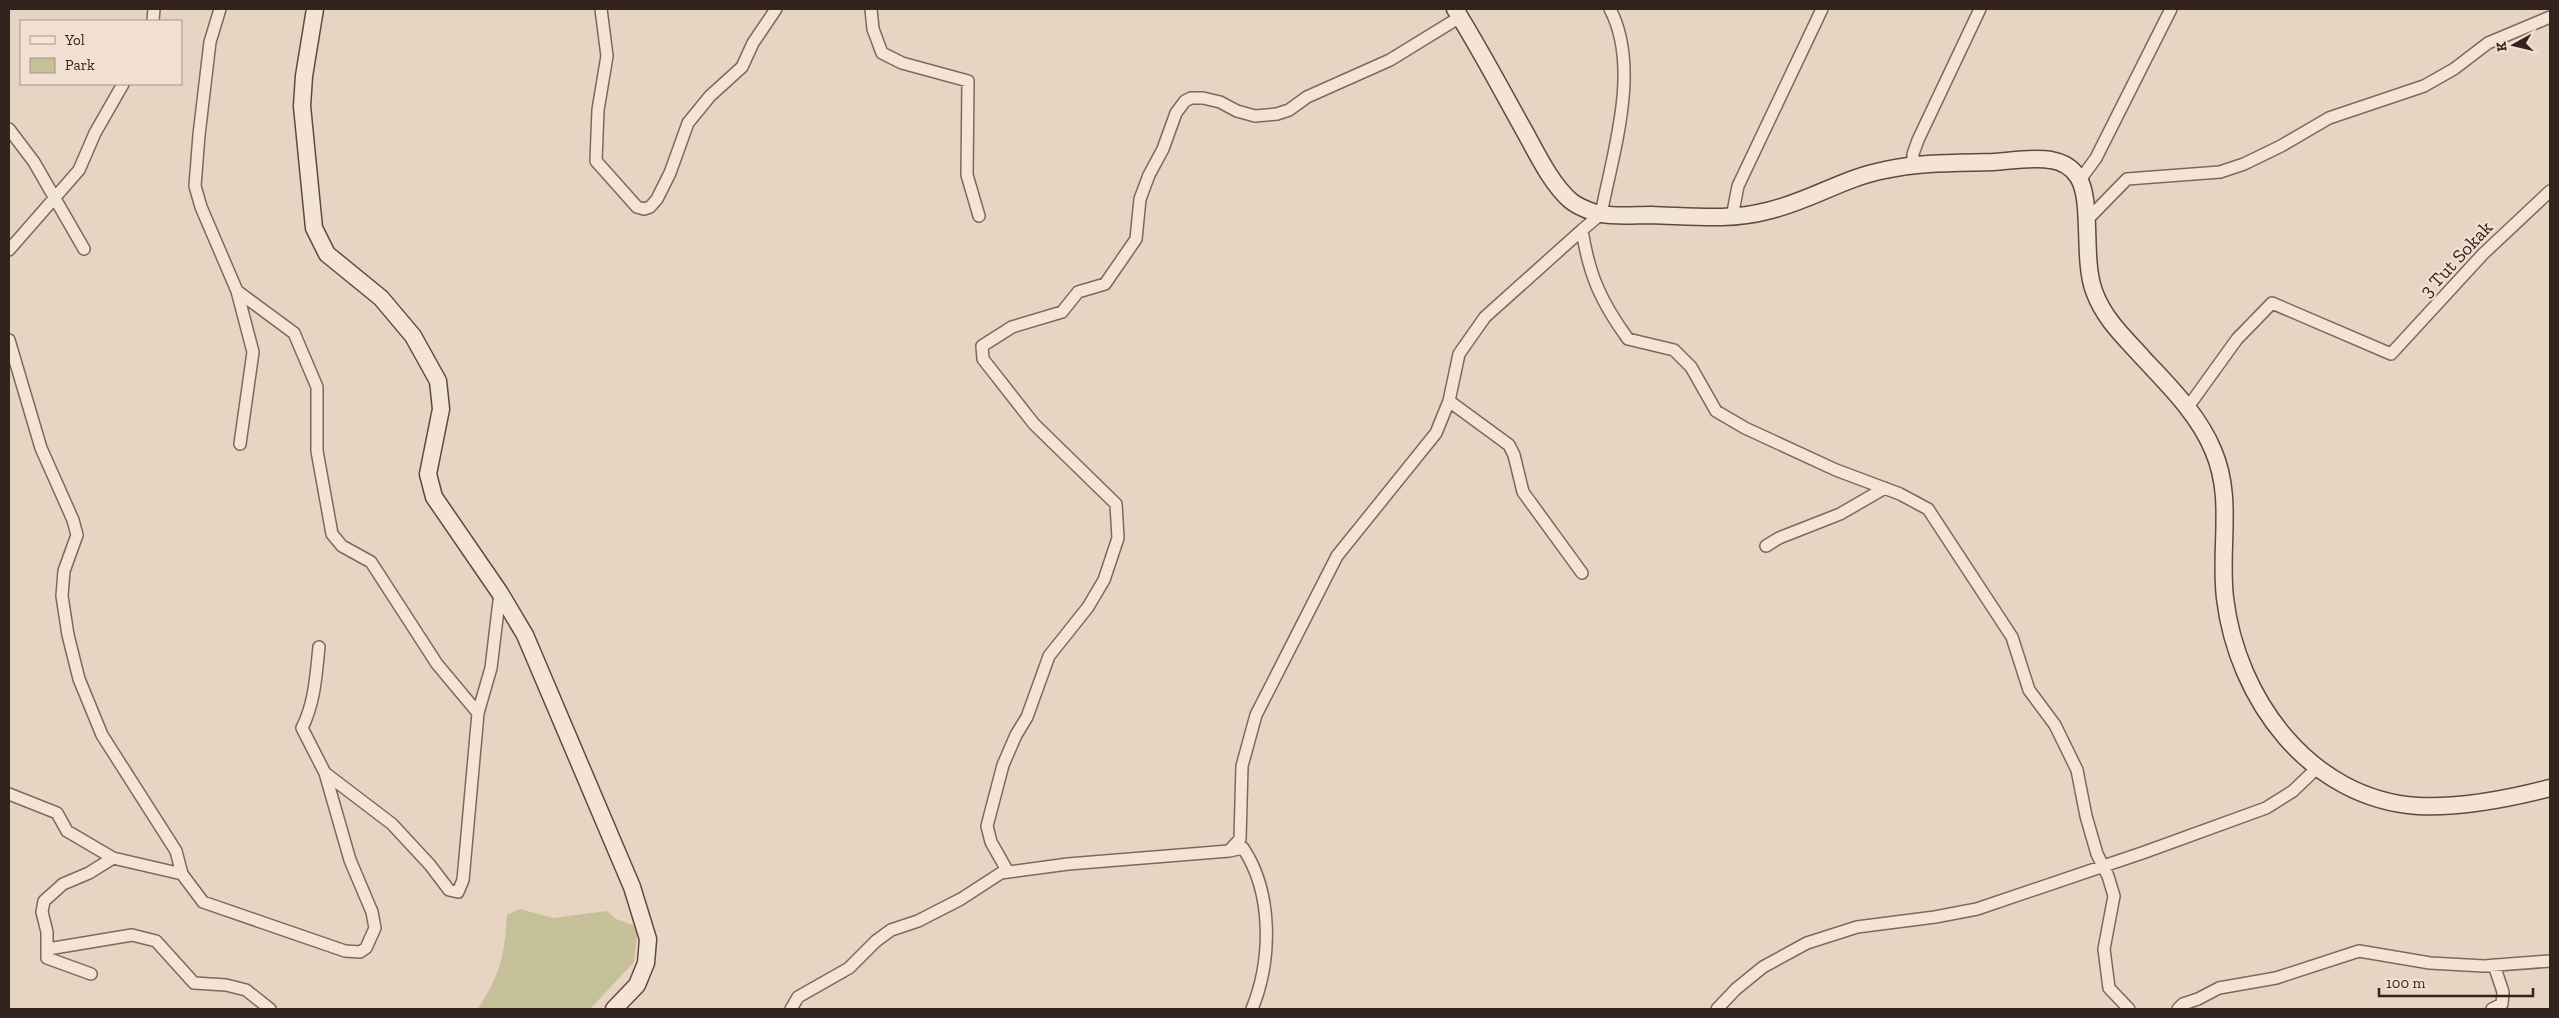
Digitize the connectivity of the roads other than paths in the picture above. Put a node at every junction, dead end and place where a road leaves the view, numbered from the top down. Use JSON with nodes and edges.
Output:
{"nodes":[{"id":1,"x":220,"y":9,"type":"edge"},
{"id":2,"x":314,"y":9,"type":"edge"},
{"id":3,"x":601,"y":9,"type":"edge"},
{"id":4,"x":776,"y":9,"type":"edge"},
{"id":5,"x":871,"y":9,"type":"edge"},
{"id":6,"x":1610,"y":9,"type":"edge"},
{"id":7,"x":1822,"y":9,"type":"edge"},
{"id":8,"x":1980,"y":9,"type":"edge"},
{"id":9,"x":2171,"y":9,"type":"edge"},
{"id":10,"x":1458,"y":13,"type":"edge"},
{"id":11,"x":2550,"y":17,"type":"edge"},
{"id":12,"x":122,"y":85,"type":"edge"},
{"id":13,"x":9,"y":129,"type":"edge"},
{"id":14,"x":1913,"y":165,"type":"junction"},
{"id":15,"x":2080,"y":180,"type":"junction"},
{"id":16,"x":2550,"y":191,"type":"edge"},
{"id":17,"x":54,"y":197,"type":"junction"},
{"id":18,"x":1601,"y":214,"type":"junction"},
{"id":19,"x":979,"y":216,"type":"dead end"},
{"id":20,"x":1732,"y":217,"type":"junction"},
{"id":21,"x":2086,"y":221,"type":"junction"},
{"id":22,"x":1582,"y":230,"type":"junction"},
{"id":23,"x":84,"y":249,"type":"dead end"},
{"id":24,"x":9,"y":250,"type":"edge"},
{"id":25,"x":237,"y":291,"type":"junction"},
{"id":26,"x":9,"y":340,"type":"edge"},
{"id":27,"x":1448,"y":401,"type":"junction"},
{"id":28,"x":2188,"y":407,"type":"junction"},
{"id":29,"x":240,"y":444,"type":"dead end"},
{"id":30,"x":1885,"y":488,"type":"junction"},
{"id":31,"x":1766,"y":546,"type":"dead end"},
{"id":32,"x":1582,"y":573,"type":"dead end"},
{"id":33,"x":500,"y":593,"type":"junction"},
{"id":34,"x":319,"y":647,"type":"dead end"},
{"id":35,"x":478,"y":713,"type":"junction"},
{"id":36,"x":2317,"y":768,"type":"junction"},
{"id":37,"x":325,"y":774,"type":"junction"},
{"id":38,"x":2550,"y":788,"type":"edge"},
{"id":39,"x":9,"y":794,"type":"edge"},
{"id":40,"x":1230,"y":851,"type":"junction"},
{"id":41,"x":113,"y":858,"type":"junction"},
{"id":42,"x":2103,"y":866,"type":"junction"},
{"id":43,"x":1008,"y":872,"type":"junction"},
{"id":44,"x":182,"y":874,"type":"junction"},
{"id":45,"x":48,"y":949,"type":"junction"},
{"id":46,"x":2550,"y":962,"type":"edge"},
{"id":47,"x":2494,"y":965,"type":"junction"},
{"id":48,"x":91,"y":974,"type":"dead end"},
{"id":49,"x":270,"y":1009,"type":"edge"},
{"id":50,"x":614,"y":1009,"type":"edge"},
{"id":51,"x":790,"y":1009,"type":"edge"},
{"id":52,"x":1252,"y":1009,"type":"edge"},
{"id":53,"x":1717,"y":1009,"type":"edge"},
{"id":54,"x":2129,"y":1009,"type":"edge"},
{"id":55,"x":2178,"y":1009,"type":"edge"},
{"id":56,"x":2492,"y":1009,"type":"edge"}],
"edges":[{"from":1,"to":25,"type":"street"},
{"from":2,"to":33,"type":"street"},
{"from":3,"to":4,"type":"street"},
{"from":5,"to":19,"type":"street"},
{"from":6,"to":18,"type":"street"},
{"from":7,"to":20,"type":"street"},
{"from":8,"to":14,"type":"street"},
{"from":9,"to":15,"type":"street"},
{"from":10,"to":18,"type":"street"},
{"from":10,"to":43,"type":"street"},
{"from":11,"to":21,"type":"street"},
{"from":12,"to":17,"type":"street"},
{"from":13,"to":17,"type":"street"},
{"from":14,"to":15,"type":"street"},
{"from":14,"to":20,"type":"street"},
{"from":15,"to":21,"type":"street"},
{"from":16,"to":28,"type":"street","name":"3 Tut Sokak"},
{"from":17,"to":23,"type":"street"},
{"from":17,"to":24,"type":"street"},
{"from":18,"to":20,"type":"street"},
{"from":18,"to":22,"type":"street"},
{"from":21,"to":28,"type":"street"},
{"from":22,"to":27,"type":"street"},
{"from":22,"to":30,"type":"street"},
{"from":25,"to":29,"type":"street"},
{"from":25,"to":35,"type":"street"},
{"from":26,"to":44,"type":"street"},
{"from":27,"to":32,"type":"street"},
{"from":27,"to":40,"type":"street"},
{"from":28,"to":36,"type":"street"},
{"from":30,"to":31,"type":"street"},
{"from":30,"to":42,"type":"street"},
{"from":33,"to":35,"type":"street"},
{"from":33,"to":50,"type":"street"},
{"from":34,"to":37,"type":"street"},
{"from":35,"to":37,"type":"street"},
{"from":36,"to":38,"type":"street"},
{"from":36,"to":42,"type":"street"},
{"from":37,"to":44,"type":"street"},
{"from":39,"to":41,"type":"street"},
{"from":40,"to":43,"type":"street"},
{"from":40,"to":52,"type":"street"},
{"from":41,"to":44,"type":"street"},
{"from":41,"to":45,"type":"street"},
{"from":42,"to":53,"type":"street"},
{"from":42,"to":54,"type":"street"},
{"from":43,"to":51,"type":"street"},
{"from":45,"to":48,"type":"street"},
{"from":45,"to":49,"type":"street"},
{"from":46,"to":47,"type":"street"},
{"from":47,"to":55,"type":"street"},
{"from":47,"to":56,"type":"street"}]}
